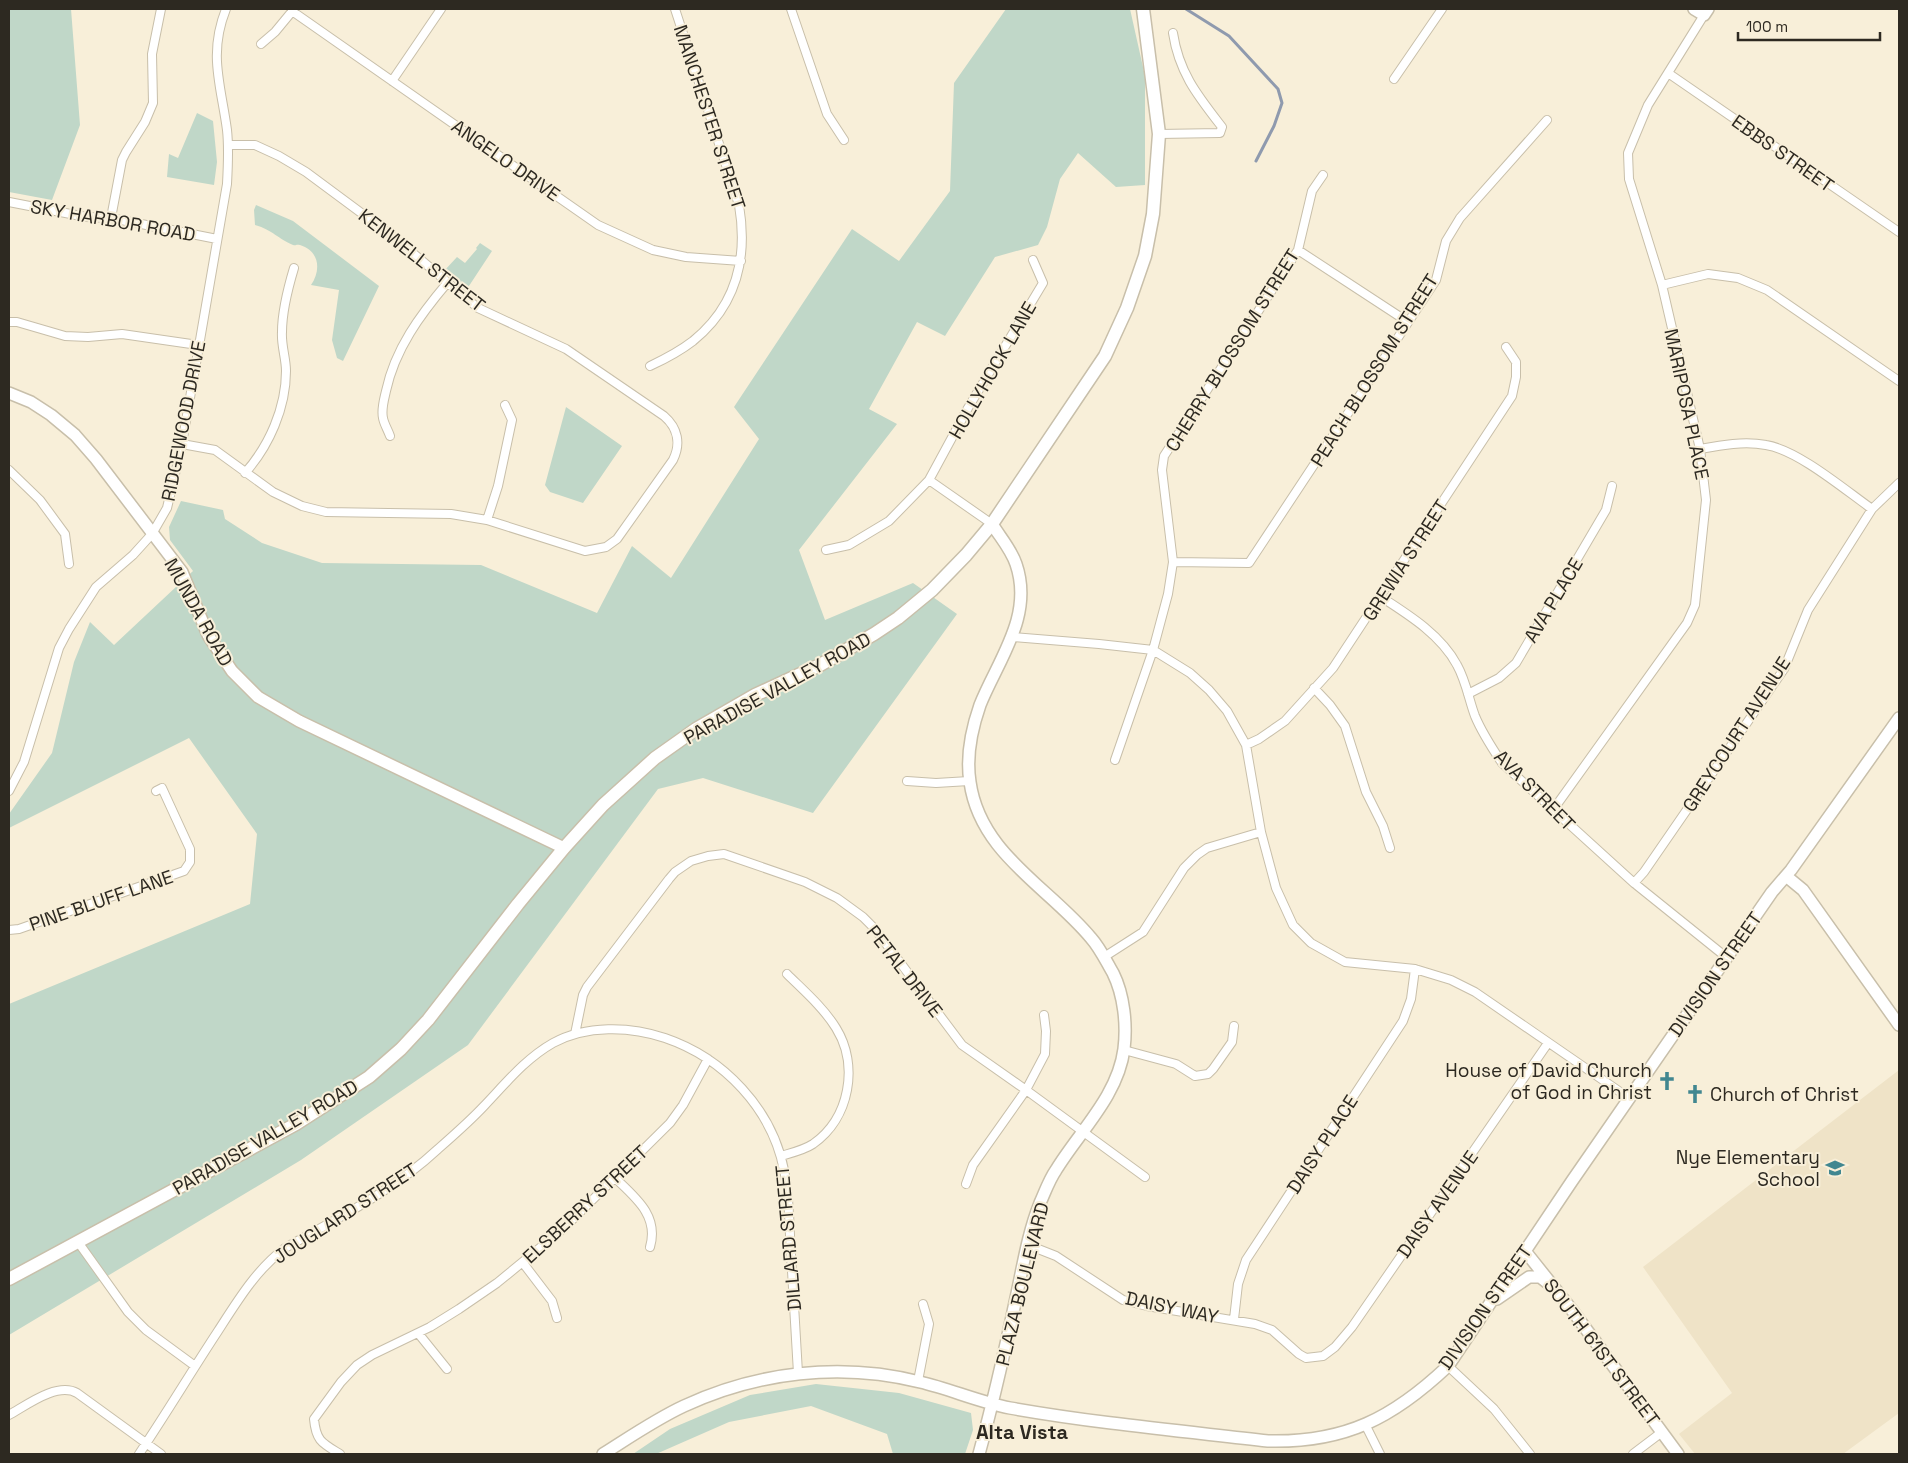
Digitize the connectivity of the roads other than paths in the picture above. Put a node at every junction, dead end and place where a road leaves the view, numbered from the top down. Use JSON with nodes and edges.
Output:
{"nodes":[{"id":1,"x":160,"y":9,"type":"edge"},
{"id":2,"x":226,"y":9,"type":"edge"},
{"id":3,"x":441,"y":9,"type":"edge"},
{"id":4,"x":675,"y":9,"type":"edge"},
{"id":5,"x":791,"y":9,"type":"edge"},
{"id":6,"x":1143,"y":9,"type":"edge"},
{"id":7,"x":1442,"y":9,"type":"edge"},
{"id":8,"x":293,"y":10,"type":"edge"},
{"id":9,"x":1702,"y":11,"type":"edge"},
{"id":10,"x":1173,"y":34,"type":"dead end"},
{"id":11,"x":261,"y":44,"type":"dead end"},
{"id":12,"x":1668,"y":73,"type":"junction"},
{"id":13,"x":1394,"y":79,"type":"dead end"},
{"id":14,"x":392,"y":81,"type":"junction"},
{"id":15,"x":1546,"y":120,"type":"dead end"},
{"id":16,"x":1159,"y":134,"type":"junction"},
{"id":17,"x":844,"y":140,"type":"dead end"},
{"id":18,"x":228,"y":144,"type":"junction"},
{"id":19,"x":1323,"y":175,"type":"dead end"},
{"id":20,"x":9,"y":202,"type":"edge"},
{"id":21,"x":111,"y":218,"type":"junction"},
{"id":22,"x":1899,"y":232,"type":"edge"},
{"id":23,"x":217,"y":239,"type":"junction"},
{"id":24,"x":1298,"y":250,"type":"junction"},
{"id":25,"x":1033,"y":260,"type":"dead end"},
{"id":26,"x":741,"y":261,"type":"junction"},
{"id":27,"x":294,"y":268,"type":"dead end"},
{"id":28,"x":448,"y":282,"type":"junction"},
{"id":29,"x":1662,"y":286,"type":"junction"},
{"id":30,"x":9,"y":322,"type":"edge"},
{"id":31,"x":1408,"y":322,"type":"junction"},
{"id":32,"x":198,"y":345,"type":"junction"},
{"id":33,"x":1506,"y":347,"type":"dead end"},
{"id":34,"x":650,"y":366,"type":"dead end"},
{"id":35,"x":1899,"y":381,"type":"edge"},
{"id":36,"x":9,"y":392,"type":"edge"},
{"id":37,"x":505,"y":405,"type":"dead end"},
{"id":38,"x":390,"y":436,"type":"dead end"},
{"id":39,"x":182,"y":444,"type":"junction"},
{"id":40,"x":1700,"y":448,"type":"junction"},
{"id":41,"x":9,"y":470,"type":"edge"},
{"id":42,"x":245,"y":473,"type":"junction"},
{"id":43,"x":929,"y":480,"type":"junction"},
{"id":44,"x":1899,"y":483,"type":"edge"},
{"id":45,"x":1612,"y":486,"type":"dead end"},
{"id":46,"x":1872,"y":509,"type":"junction"},
{"id":47,"x":487,"y":520,"type":"junction"},
{"id":48,"x":992,"y":524,"type":"junction"},
{"id":49,"x":152,"y":534,"type":"junction"},
{"id":50,"x":826,"y":550,"type":"dead end"},
{"id":51,"x":1172,"y":562,"type":"junction"},
{"id":52,"x":69,"y":564,"type":"dead end"},
{"id":53,"x":1381,"y":597,"type":"junction"},
{"id":54,"x":1013,"y":637,"type":"junction"},
{"id":55,"x":1153,"y":650,"type":"junction"},
{"id":56,"x":1314,"y":688,"type":"junction"},
{"id":57,"x":1468,"y":694,"type":"junction"},
{"id":58,"x":1899,"y":718,"type":"edge"},
{"id":59,"x":1246,"y":745,"type":"junction"},
{"id":60,"x":1115,"y":760,"type":"dead end"},
{"id":61,"x":907,"y":781,"type":"dead end"},
{"id":62,"x":969,"y":781,"type":"junction"},
{"id":63,"x":9,"y":791,"type":"edge"},
{"id":64,"x":156,"y":792,"type":"dead end"},
{"id":65,"x":1553,"y":810,"type":"junction"},
{"id":66,"x":1261,"y":832,"type":"junction"},
{"id":67,"x":564,"y":848,"type":"junction"},
{"id":68,"x":1390,"y":848,"type":"dead end"},
{"id":69,"x":1786,"y":876,"type":"junction"},
{"id":70,"x":1634,"y":883,"type":"junction"},
{"id":71,"x":9,"y":930,"type":"edge"},
{"id":72,"x":1104,"y":957,"type":"junction"},
{"id":73,"x":1726,"y":957,"type":"junction"},
{"id":74,"x":1415,"y":969,"type":"junction"},
{"id":75,"x":787,"y":974,"type":"dead end"},
{"id":76,"x":1044,"y":1015,"type":"dead end"},
{"id":77,"x":1899,"y":1025,"type":"edge"},
{"id":78,"x":1234,"y":1026,"type":"dead end"},
{"id":79,"x":575,"y":1034,"type":"junction"},
{"id":80,"x":1548,"y":1043,"type":"junction"},
{"id":81,"x":1124,"y":1050,"type":"junction"},
{"id":82,"x":708,"y":1060,"type":"junction"},
{"id":83,"x":1026,"y":1090,"type":"junction"},
{"id":84,"x":1629,"y":1098,"type":"junction"},
{"id":85,"x":1083,"y":1131,"type":"junction"},
{"id":86,"x":781,"y":1156,"type":"junction"},
{"id":87,"x":1145,"y":1177,"type":"dead end"},
{"id":88,"x":615,"y":1178,"type":"junction"},
{"id":89,"x":966,"y":1184,"type":"dead end"},
{"id":90,"x":78,"y":1242,"type":"junction"},
{"id":91,"x":1028,"y":1245,"type":"junction"},
{"id":92,"x":650,"y":1247,"type":"dead end"},
{"id":93,"x":1525,"y":1251,"type":"junction"},
{"id":94,"x":523,"y":1263,"type":"junction"},
{"id":95,"x":9,"y":1279,"type":"edge"},
{"id":96,"x":1553,"y":1286,"type":"junction"},
{"id":97,"x":923,"y":1304,"type":"dead end"},
{"id":98,"x":1488,"y":1307,"type":"junction"},
{"id":99,"x":557,"y":1318,"type":"dead end"},
{"id":100,"x":1234,"y":1320,"type":"junction"},
{"id":101,"x":418,"y":1333,"type":"junction"},
{"id":102,"x":1318,"y":1357,"type":"joint"},
{"id":103,"x":194,"y":1366,"type":"junction"},
{"id":104,"x":1448,"y":1366,"type":"junction"},
{"id":105,"x":446,"y":1369,"type":"dead end"},
{"id":106,"x":798,"y":1373,"type":"junction"},
{"id":107,"x":918,"y":1381,"type":"junction"},
{"id":108,"x":993,"y":1405,"type":"junction"},
{"id":109,"x":9,"y":1415,"type":"edge"},
{"id":110,"x":1365,"y":1424,"type":"junction"},
{"id":111,"x":1662,"y":1432,"type":"junction"},
{"id":112,"x":145,"y":1444,"type":"junction"},
{"id":113,"x":139,"y":1454,"type":"edge"},
{"id":114,"x":161,"y":1454,"type":"edge"},
{"id":115,"x":340,"y":1454,"type":"edge"},
{"id":116,"x":603,"y":1454,"type":"edge"},
{"id":117,"x":979,"y":1454,"type":"edge"},
{"id":118,"x":1380,"y":1454,"type":"edge"},
{"id":119,"x":1530,"y":1454,"type":"edge"},
{"id":120,"x":1633,"y":1454,"type":"edge"},
{"id":121,"x":1678,"y":1454,"type":"edge"}],
"edges":[{"from":1,"to":21,"type":"street"},
{"from":2,"to":18,"type":"street","name":"RIDGEWOOD DRIVE"},
{"from":3,"to":14,"type":"street"},
{"from":4,"to":26,"type":"street","name":"MANCHESTER STREET"},
{"from":5,"to":17,"type":"street"},
{"from":6,"to":16,"type":"main road","name":"PARADISE VALLEY ROAD"},
{"from":7,"to":13,"type":"street"},
{"from":8,"to":11,"type":"street"},
{"from":8,"to":14,"type":"street","name":"ANGELO DRIVE"},
{"from":9,"to":12,"type":"street","name":"MARIPOSA PLACE"},
{"from":10,"to":16,"type":"street"},
{"from":12,"to":22,"type":"street","name":"EBBS STREET"},
{"from":12,"to":29,"type":"street","name":"MARIPOSA PLACE"},
{"from":14,"to":26,"type":"street","name":"ANGELO DRIVE"},
{"from":15,"to":31,"type":"street","name":"PEACH BLOSSOM STREET"},
{"from":16,"to":48,"type":"main road","name":"PARADISE VALLEY ROAD"},
{"from":18,"to":23,"type":"street","name":"RIDGEWOOD DRIVE"},
{"from":18,"to":28,"type":"street","name":"KENWELL STREET"},
{"from":19,"to":24,"type":"street","name":"CHERRY BLOSSOM STREET"},
{"from":20,"to":21,"type":"street","name":"SKY HARBOR ROAD"},
{"from":21,"to":23,"type":"street","name":"SKY HARBOR ROAD"},
{"from":23,"to":32,"type":"street","name":"RIDGEWOOD DRIVE"},
{"from":24,"to":31,"type":"street"},
{"from":24,"to":51,"type":"street","name":"CHERRY BLOSSOM STREET"},
{"from":25,"to":43,"type":"street","name":"HOLLYHOCK LANE"},
{"from":26,"to":34,"type":"street","name":"MANCHESTER STREET"},
{"from":27,"to":42,"type":"street"},
{"from":28,"to":38,"type":"street"},
{"from":28,"to":47,"type":"street","name":"KENWELL STREET"},
{"from":29,"to":35,"type":"street"},
{"from":29,"to":40,"type":"street","name":"MARIPOSA PLACE"},
{"from":30,"to":32,"type":"street"},
{"from":31,"to":51,"type":"street","name":"PEACH BLOSSOM STREET"},
{"from":32,"to":39,"type":"street","name":"RIDGEWOOD DRIVE"},
{"from":33,"to":53,"type":"street","name":"GREWIA STREET"},
{"from":36,"to":49,"type":"main road","name":"MUNDA ROAD"},
{"from":37,"to":47,"type":"street"},
{"from":39,"to":42,"type":"street","name":"KENWELL STREET"},
{"from":39,"to":49,"type":"street","name":"RIDGEWOOD DRIVE"},
{"from":40,"to":46,"type":"street"},
{"from":40,"to":65,"type":"street","name":"MARIPOSA PLACE"},
{"from":41,"to":52,"type":"street"},
{"from":42,"to":47,"type":"street","name":"KENWELL STREET"},
{"from":43,"to":48,"type":"street"},
{"from":43,"to":50,"type":"street","name":"HOLLYHOCK LANE"},
{"from":44,"to":46,"type":"street","name":"GREYCOURT AVENUE"},
{"from":45,"to":57,"type":"street","name":"AVA PLACE"},
{"from":46,"to":70,"type":"street","name":"GREYCOURT AVENUE"},
{"from":48,"to":54,"type":"main road","name":"PLAZA BOULEVARD"},
{"from":48,"to":67,"type":"main road","name":"PARADISE VALLEY ROAD"},
{"from":49,"to":63,"type":"street","name":"RIDGEWOOD DRIVE"},
{"from":49,"to":67,"type":"main road","name":"MUNDA ROAD"},
{"from":51,"to":55,"type":"street","name":"CHERRY BLOSSOM STREET"},
{"from":53,"to":56,"type":"street","name":"GREWIA STREET"},
{"from":53,"to":57,"type":"street","name":"AVA STREET"},
{"from":54,"to":55,"type":"street"},
{"from":54,"to":62,"type":"main road","name":"PLAZA BOULEVARD"},
{"from":55,"to":59,"type":"street"},
{"from":55,"to":60,"type":"street","name":"CHERRY BLOSSOM STREET"},
{"from":56,"to":59,"type":"street","name":"GREWIA STREET"},
{"from":56,"to":68,"type":"street"},
{"from":57,"to":65,"type":"street","name":"AVA STREET"},
{"from":58,"to":69,"type":"main road","name":"DIVISION STREET"},
{"from":59,"to":66,"type":"street"},
{"from":61,"to":62,"type":"street"},
{"from":62,"to":72,"type":"main road","name":"PLAZA BOULEVARD"},
{"from":64,"to":71,"type":"street","name":"PINE BLUFF LANE"},
{"from":65,"to":70,"type":"street","name":"AVA STREET"},
{"from":66,"to":72,"type":"street"},
{"from":66,"to":74,"type":"street"},
{"from":67,"to":90,"type":"main road","name":"PARADISE VALLEY ROAD"},
{"from":69,"to":73,"type":"main road","name":"DIVISION STREET"},
{"from":69,"to":77,"type":"main road"},
{"from":70,"to":73,"type":"street","name":"AVA STREET"},
{"from":72,"to":81,"type":"main road","name":"PLAZA BOULEVARD"},
{"from":73,"to":84,"type":"main road","name":"DIVISION STREET"},
{"from":74,"to":80,"type":"street"},
{"from":74,"to":100,"type":"street","name":"DAISY PLACE"},
{"from":75,"to":86,"type":"street"},
{"from":76,"to":83,"type":"street"},
{"from":78,"to":81,"type":"street"},
{"from":79,"to":82,"type":"street","name":"DILLARD STREET"},
{"from":79,"to":83,"type":"street","name":"PETAL DRIVE"},
{"from":79,"to":103,"type":"street","name":"JOUGLARD STREET"},
{"from":80,"to":84,"type":"street"},
{"from":80,"to":102,"type":"street","name":"DAISY AVENUE"},
{"from":81,"to":85,"type":"main road","name":"PLAZA BOULEVARD"},
{"from":82,"to":86,"type":"street","name":"DILLARD STREET"},
{"from":82,"to":88,"type":"street","name":"ELSBERRY STREET"},
{"from":83,"to":85,"type":"street","name":"PETAL DRIVE"},
{"from":83,"to":89,"type":"street"},
{"from":84,"to":93,"type":"main road","name":"DIVISION STREET"},
{"from":85,"to":87,"type":"street","name":"PETAL DRIVE"},
{"from":85,"to":91,"type":"main road","name":"PLAZA BOULEVARD"},
{"from":86,"to":106,"type":"street","name":"DILLARD STREET"},
{"from":88,"to":92,"type":"street"},
{"from":88,"to":94,"type":"street","name":"ELSBERRY STREET"},
{"from":90,"to":95,"type":"main road","name":"PARADISE VALLEY ROAD"},
{"from":90,"to":103,"type":"street"},
{"from":91,"to":100,"type":"street","name":"DAISY WAY"},
{"from":91,"to":108,"type":"main road","name":"PLAZA BOULEVARD"},
{"from":93,"to":96,"type":"main road","name":"SOUTH 61ST STREET"},
{"from":93,"to":98,"type":"main road","name":"DIVISION STREET"},
{"from":94,"to":99,"type":"street"},
{"from":94,"to":101,"type":"street","name":"ELSBERRY STREET"},
{"from":96,"to":98,"type":"main road"},
{"from":96,"to":111,"type":"main road","name":"SOUTH 61ST STREET"},
{"from":97,"to":107,"type":"street"},
{"from":98,"to":104,"type":"main road","name":"DIVISION STREET"},
{"from":100,"to":102,"type":"street","name":"DAISY WAY"},
{"from":101,"to":105,"type":"street"},
{"from":101,"to":115,"type":"street","name":"ELSBERRY STREET"},
{"from":103,"to":112,"type":"street","name":"JOUGLARD STREET"},
{"from":104,"to":110,"type":"main road","name":"DIVISION STREET"},
{"from":104,"to":119,"type":"street"},
{"from":106,"to":107,"type":"main road","name":"DIVISION STREET"},
{"from":106,"to":116,"type":"main road","name":"DIVISION STREET"},
{"from":107,"to":108,"type":"main road","name":"DIVISION STREET"},
{"from":108,"to":110,"type":"main road","name":"DIVISION STREET"},
{"from":108,"to":117,"type":"main road","name":"PLAZA BOULEVARD"},
{"from":109,"to":112,"type":"street"},
{"from":110,"to":118,"type":"street"},
{"from":111,"to":120,"type":"street"},
{"from":111,"to":121,"type":"main road","name":"SOUTH 61ST STREET"},
{"from":112,"to":113,"type":"street","name":"JOUGLARD STREET"},
{"from":112,"to":114,"type":"street"}]}
